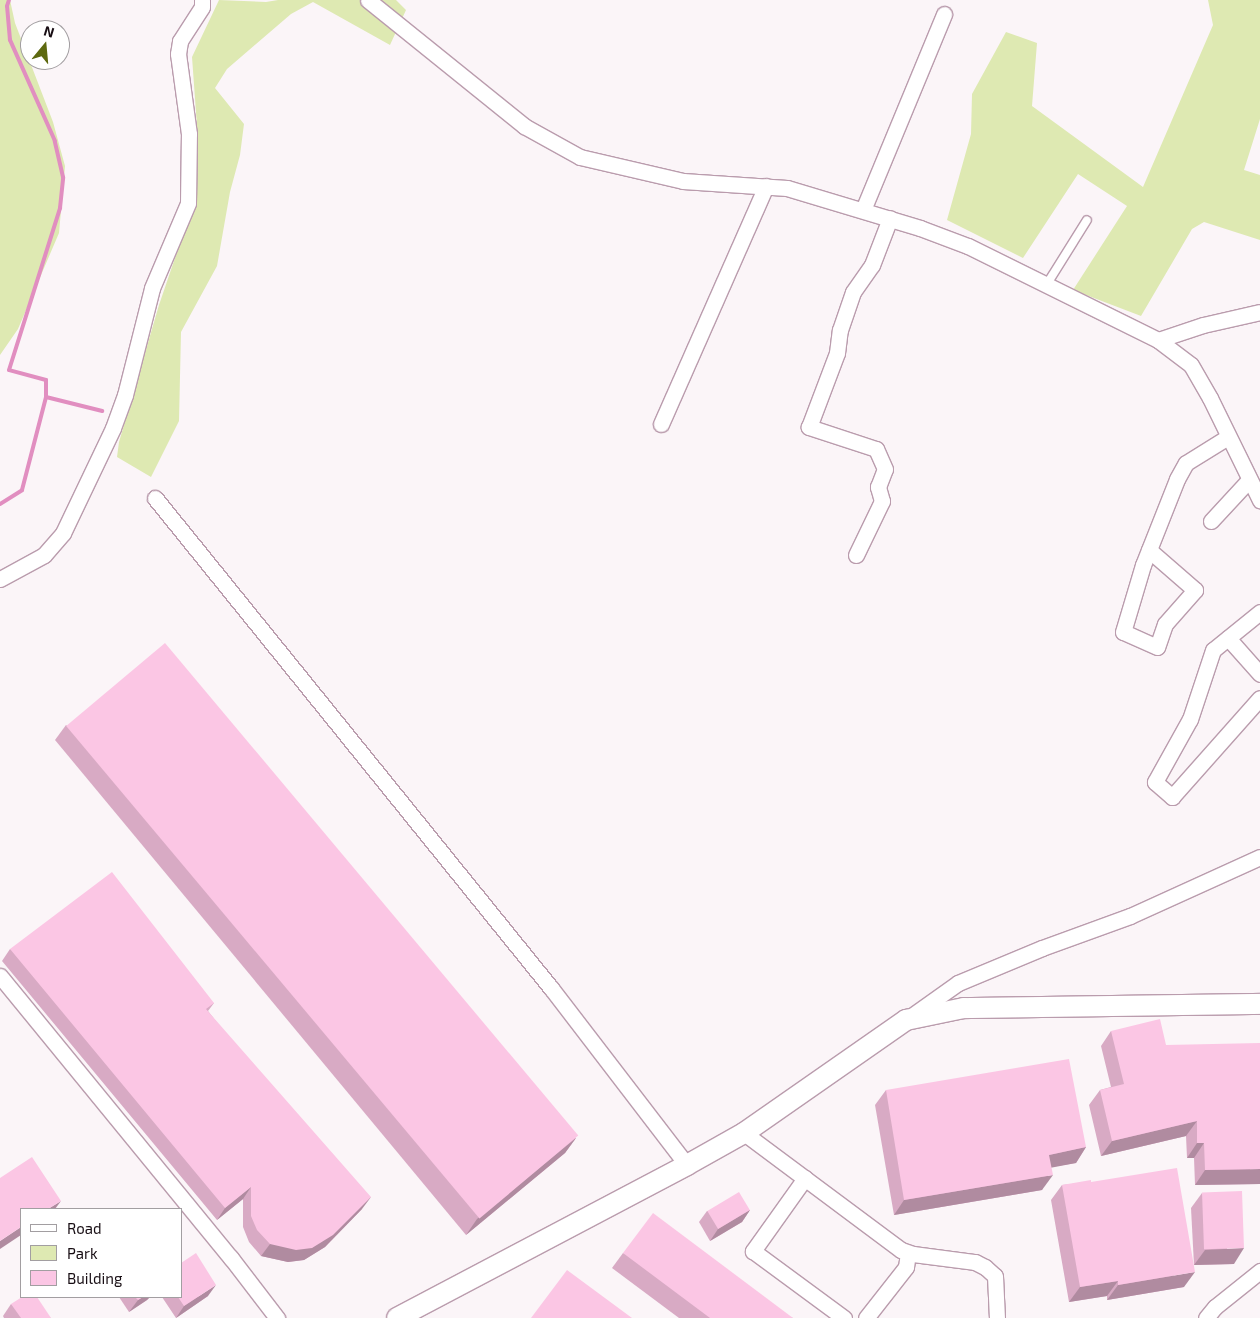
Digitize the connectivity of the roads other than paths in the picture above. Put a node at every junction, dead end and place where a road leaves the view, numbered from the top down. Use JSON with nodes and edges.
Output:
{"nodes":[{"id":1,"x":202,"y":0,"type":"edge"},
{"id":2,"x":368,"y":0,"type":"edge"},
{"id":3,"x":944,"y":14,"type":"dead end"},
{"id":4,"x":766,"y":186,"type":"junction"},
{"id":5,"x":863,"y":210,"type":"junction"},
{"id":6,"x":890,"y":218,"type":"junction"},
{"id":7,"x":1087,"y":220,"type":"dead end"},
{"id":8,"x":1047,"y":284,"type":"junction"},
{"id":9,"x":1260,"y":312,"type":"edge"},
{"id":10,"x":1158,"y":340,"type":"junction"},
{"id":11,"x":661,"y":424,"type":"dead end"},
{"id":12,"x":1228,"y":437,"type":"junction"},
{"id":13,"x":1249,"y":480,"type":"junction"},
{"id":14,"x":155,"y":498,"type":"dead end"},
{"id":15,"x":1260,"y":500,"type":"edge"},
{"id":16,"x":1211,"y":521,"type":"dead end"},
{"id":17,"x":1150,"y":550,"type":"junction"},
{"id":18,"x":856,"y":555,"type":"dead end"},
{"id":19,"x":0,"y":579,"type":"edge"},
{"id":20,"x":1260,"y":612,"type":"edge"},
{"id":21,"x":1228,"y":638,"type":"junction"},
{"id":22,"x":1260,"y":674,"type":"edge"},
{"id":23,"x":1260,"y":698,"type":"edge"},
{"id":24,"x":1260,"y":857,"type":"edge"},
{"id":25,"x":0,"y":976,"type":"edge"},
{"id":26,"x":1260,"y":1004,"type":"edge"},
{"id":27,"x":906,"y":1020,"type":"junction"},
{"id":28,"x":744,"y":1133,"type":"junction"},
{"id":29,"x":687,"y":1165,"type":"junction"},
{"id":30,"x":805,"y":1178,"type":"junction"},
{"id":31,"x":908,"y":1252,"type":"junction"},
{"id":32,"x":1260,"y":1271,"type":"edge"},
{"id":33,"x":277,"y":1318,"type":"edge"},
{"id":34,"x":397,"y":1318,"type":"edge"},
{"id":35,"x":844,"y":1318,"type":"edge"},
{"id":36,"x":866,"y":1318,"type":"edge"},
{"id":37,"x":998,"y":1318,"type":"edge"},
{"id":38,"x":1206,"y":1318,"type":"edge"}],
"edges":[{"from":1,"to":19,"type":"street"},
{"from":2,"to":4,"type":"street"},
{"from":3,"to":5,"type":"street"},
{"from":4,"to":5,"type":"street"},
{"from":4,"to":11,"type":"street"},
{"from":5,"to":6,"type":"street"},
{"from":6,"to":8,"type":"street"},
{"from":6,"to":18,"type":"street"},
{"from":7,"to":8,"type":"lane"},
{"from":8,"to":10,"type":"street"},
{"from":9,"to":10,"type":"street"},
{"from":10,"to":12,"type":"street"},
{"from":12,"to":13,"type":"street"},
{"from":12,"to":17,"type":"street"},
{"from":13,"to":15,"type":"street"},
{"from":13,"to":16,"type":"street"},
{"from":14,"to":29,"type":"street"},
{"from":17,"to":17,"type":"street"},
{"from":20,"to":21,"type":"street"},
{"from":21,"to":22,"type":"street"},
{"from":21,"to":23,"type":"street"},
{"from":24,"to":27,"type":"street"},
{"from":25,"to":33,"type":"street"},
{"from":26,"to":27,"type":"street"},
{"from":27,"to":28,"type":"street"},
{"from":28,"to":29,"type":"street"},
{"from":28,"to":30,"type":"street"},
{"from":29,"to":34,"type":"street"},
{"from":30,"to":31,"type":"street"},
{"from":30,"to":35,"type":"street"},
{"from":31,"to":36,"type":"street"},
{"from":31,"to":37,"type":"street"},
{"from":32,"to":38,"type":"street"}]}
